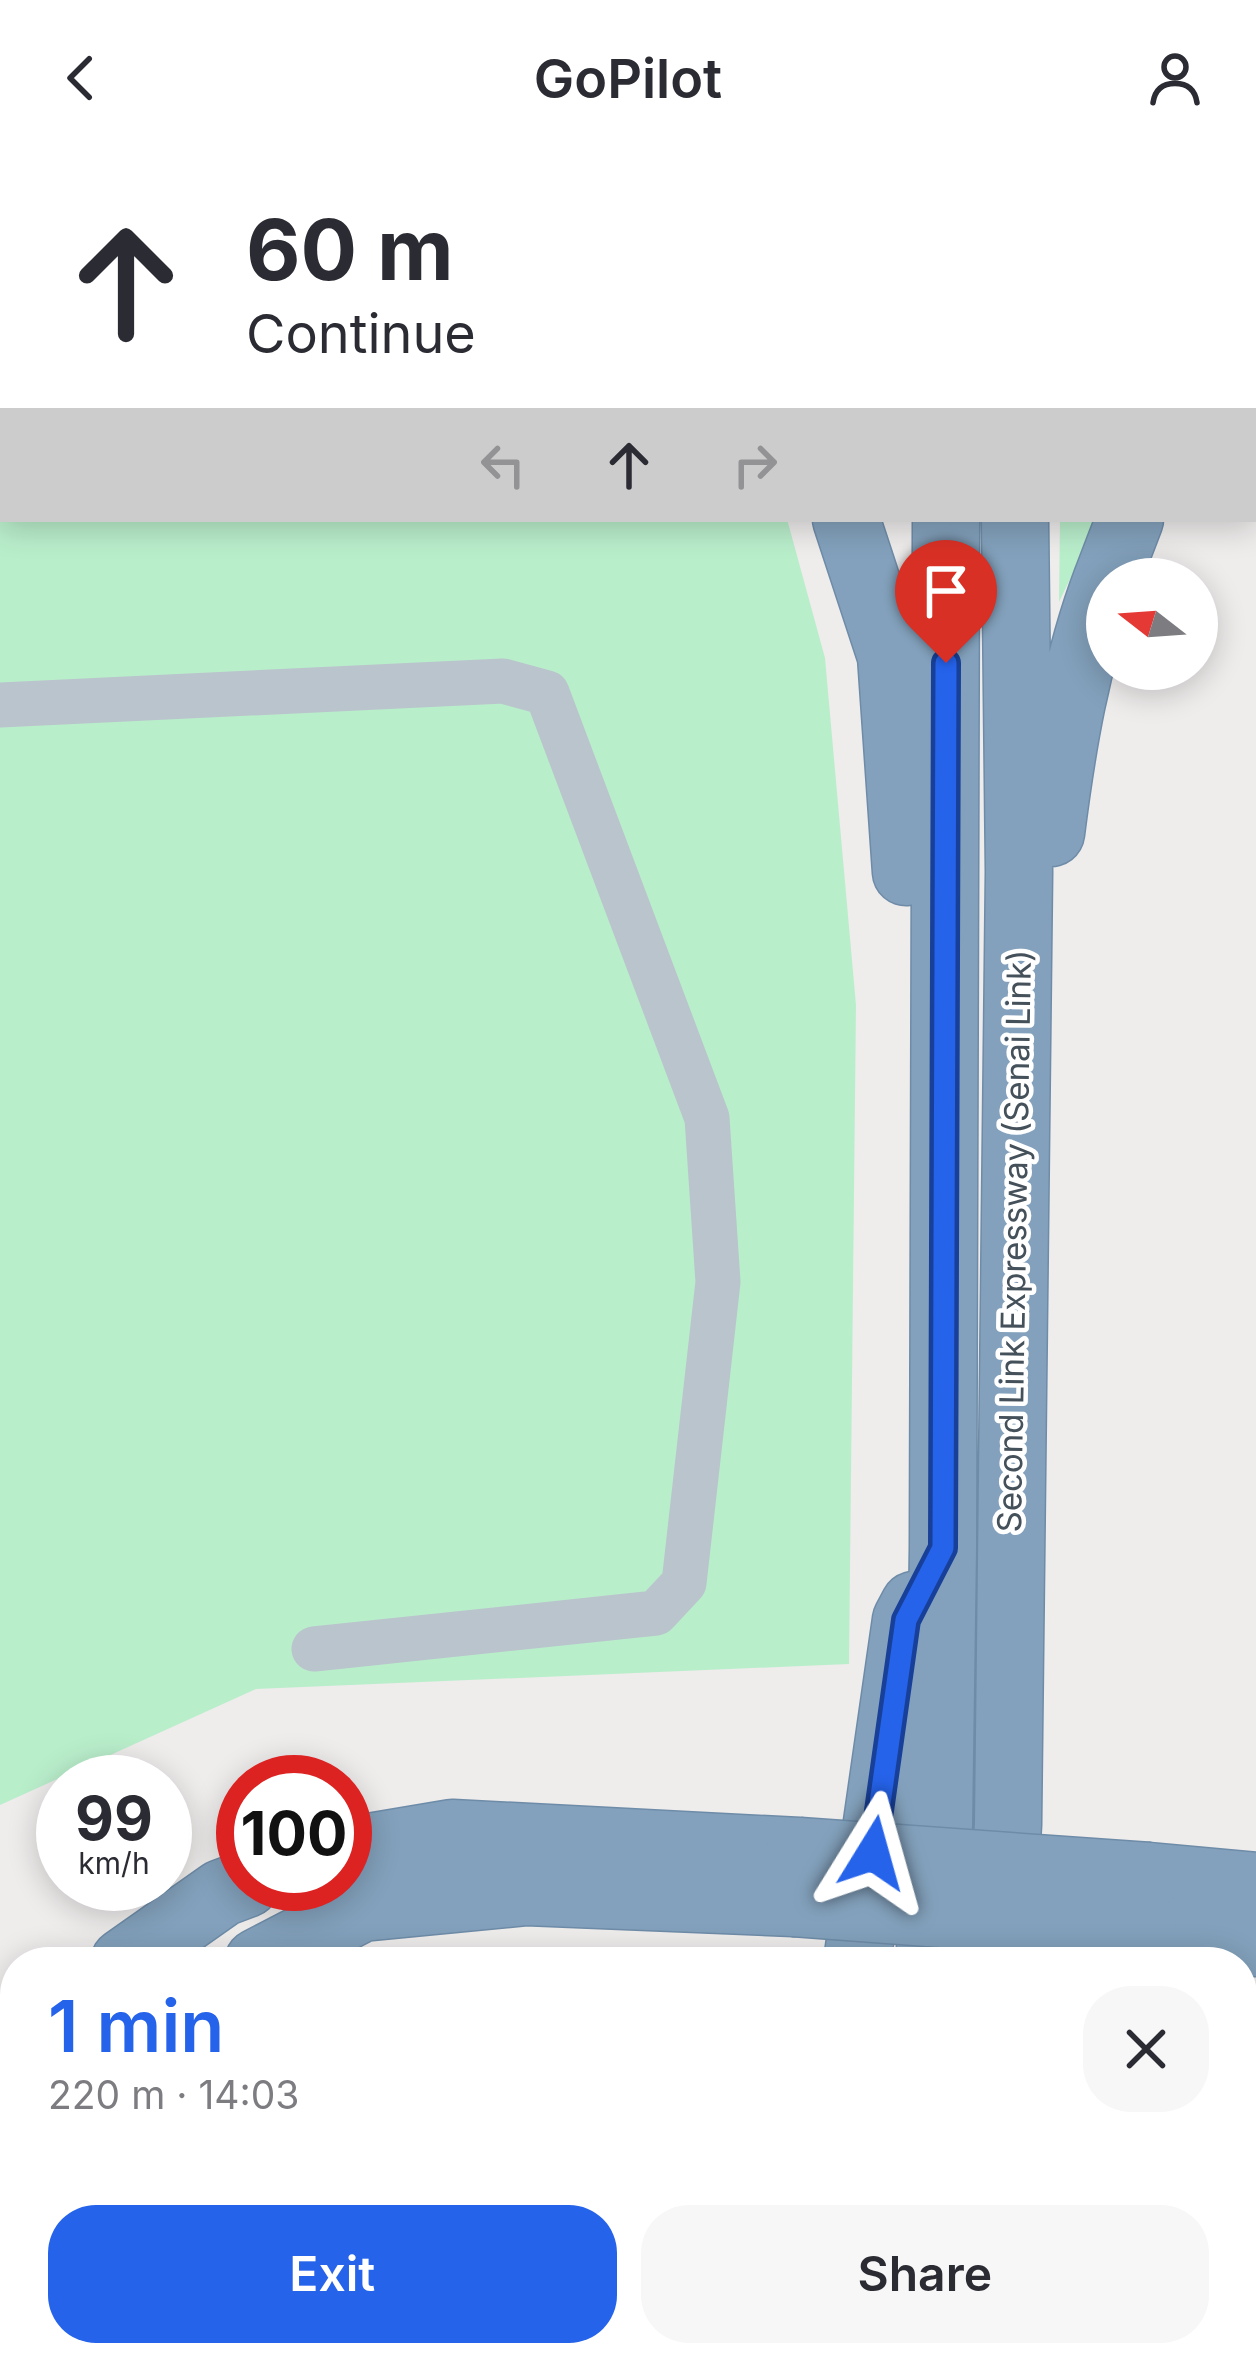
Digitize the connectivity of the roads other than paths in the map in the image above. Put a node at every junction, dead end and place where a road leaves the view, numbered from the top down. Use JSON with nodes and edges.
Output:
{"nodes":[{"id":1,"x":847,"y":522,"type":"edge"},
{"id":2,"x":946,"y":522,"type":"edge"},
{"id":3,"x":1015,"y":522,"type":"edge"},
{"id":4,"x":1129,"y":522,"type":"edge"},
{"id":5,"x":1115,"y":558,"type":"edge"},
{"id":6,"x":1086,"y":638,"type":"edge"},
{"id":7,"x":0,"y":704,"type":"edge"},
{"id":8,"x":946,"y":998,"type":"junction"},
{"id":9,"x":1016,"y":1116,"type":"junction"},
{"id":10,"x":943,"y":1548,"type":"junction"},
{"id":11,"x":314,"y":1649,"type":"dead end"},
{"id":12,"x":372,"y":1846,"type":"edge"},
{"id":13,"x":796,"y":1877,"type":"junction"},
{"id":14,"x":1256,"y":1886,"type":"edge"},
{"id":15,"x":216,"y":1897,"type":"edge"},
{"id":16,"x":1146,"y":1902,"type":"junction"},
{"id":17,"x":1256,"y":1943,"type":"edge"},
{"id":18,"x":145,"y":1947,"type":"edge"},
{"id":19,"x":287,"y":1947,"type":"edge"},
{"id":20,"x":859,"y":1947,"type":"edge"},
{"id":21,"x":929,"y":1947,"type":"edge"},
{"id":22,"x":1001,"y":1947,"type":"edge"}],
"edges":[{"from":1,"to":8,"type":"highway"},
{"from":2,"to":8,"type":"highway","name":"Second Link Expressway (Senai Link)"},
{"from":3,"to":9,"type":"highway","name":"Second Link Expressway (Senai Link)"},
{"from":4,"to":5,"type":"highway"},
{"from":6,"to":9,"type":"highway"},
{"from":7,"to":11,"type":"lane"},
{"from":8,"to":10,"type":"highway","name":"Second Link Expressway (Senai Link)"},
{"from":9,"to":22,"type":"highway","name":"Second Link Expressway (Senai Link)"},
{"from":10,"to":20,"type":"highway"},
{"from":10,"to":21,"type":"highway","name":"Second Link Expressway (Senai Link)"},
{"from":12,"to":13,"type":"highway"},
{"from":13,"to":16,"type":"highway","bridge":true},
{"from":13,"to":19,"type":"highway"},
{"from":14,"to":16,"type":"highway"},
{"from":15,"to":18,"type":"highway"},
{"from":16,"to":17,"type":"highway"}]}
